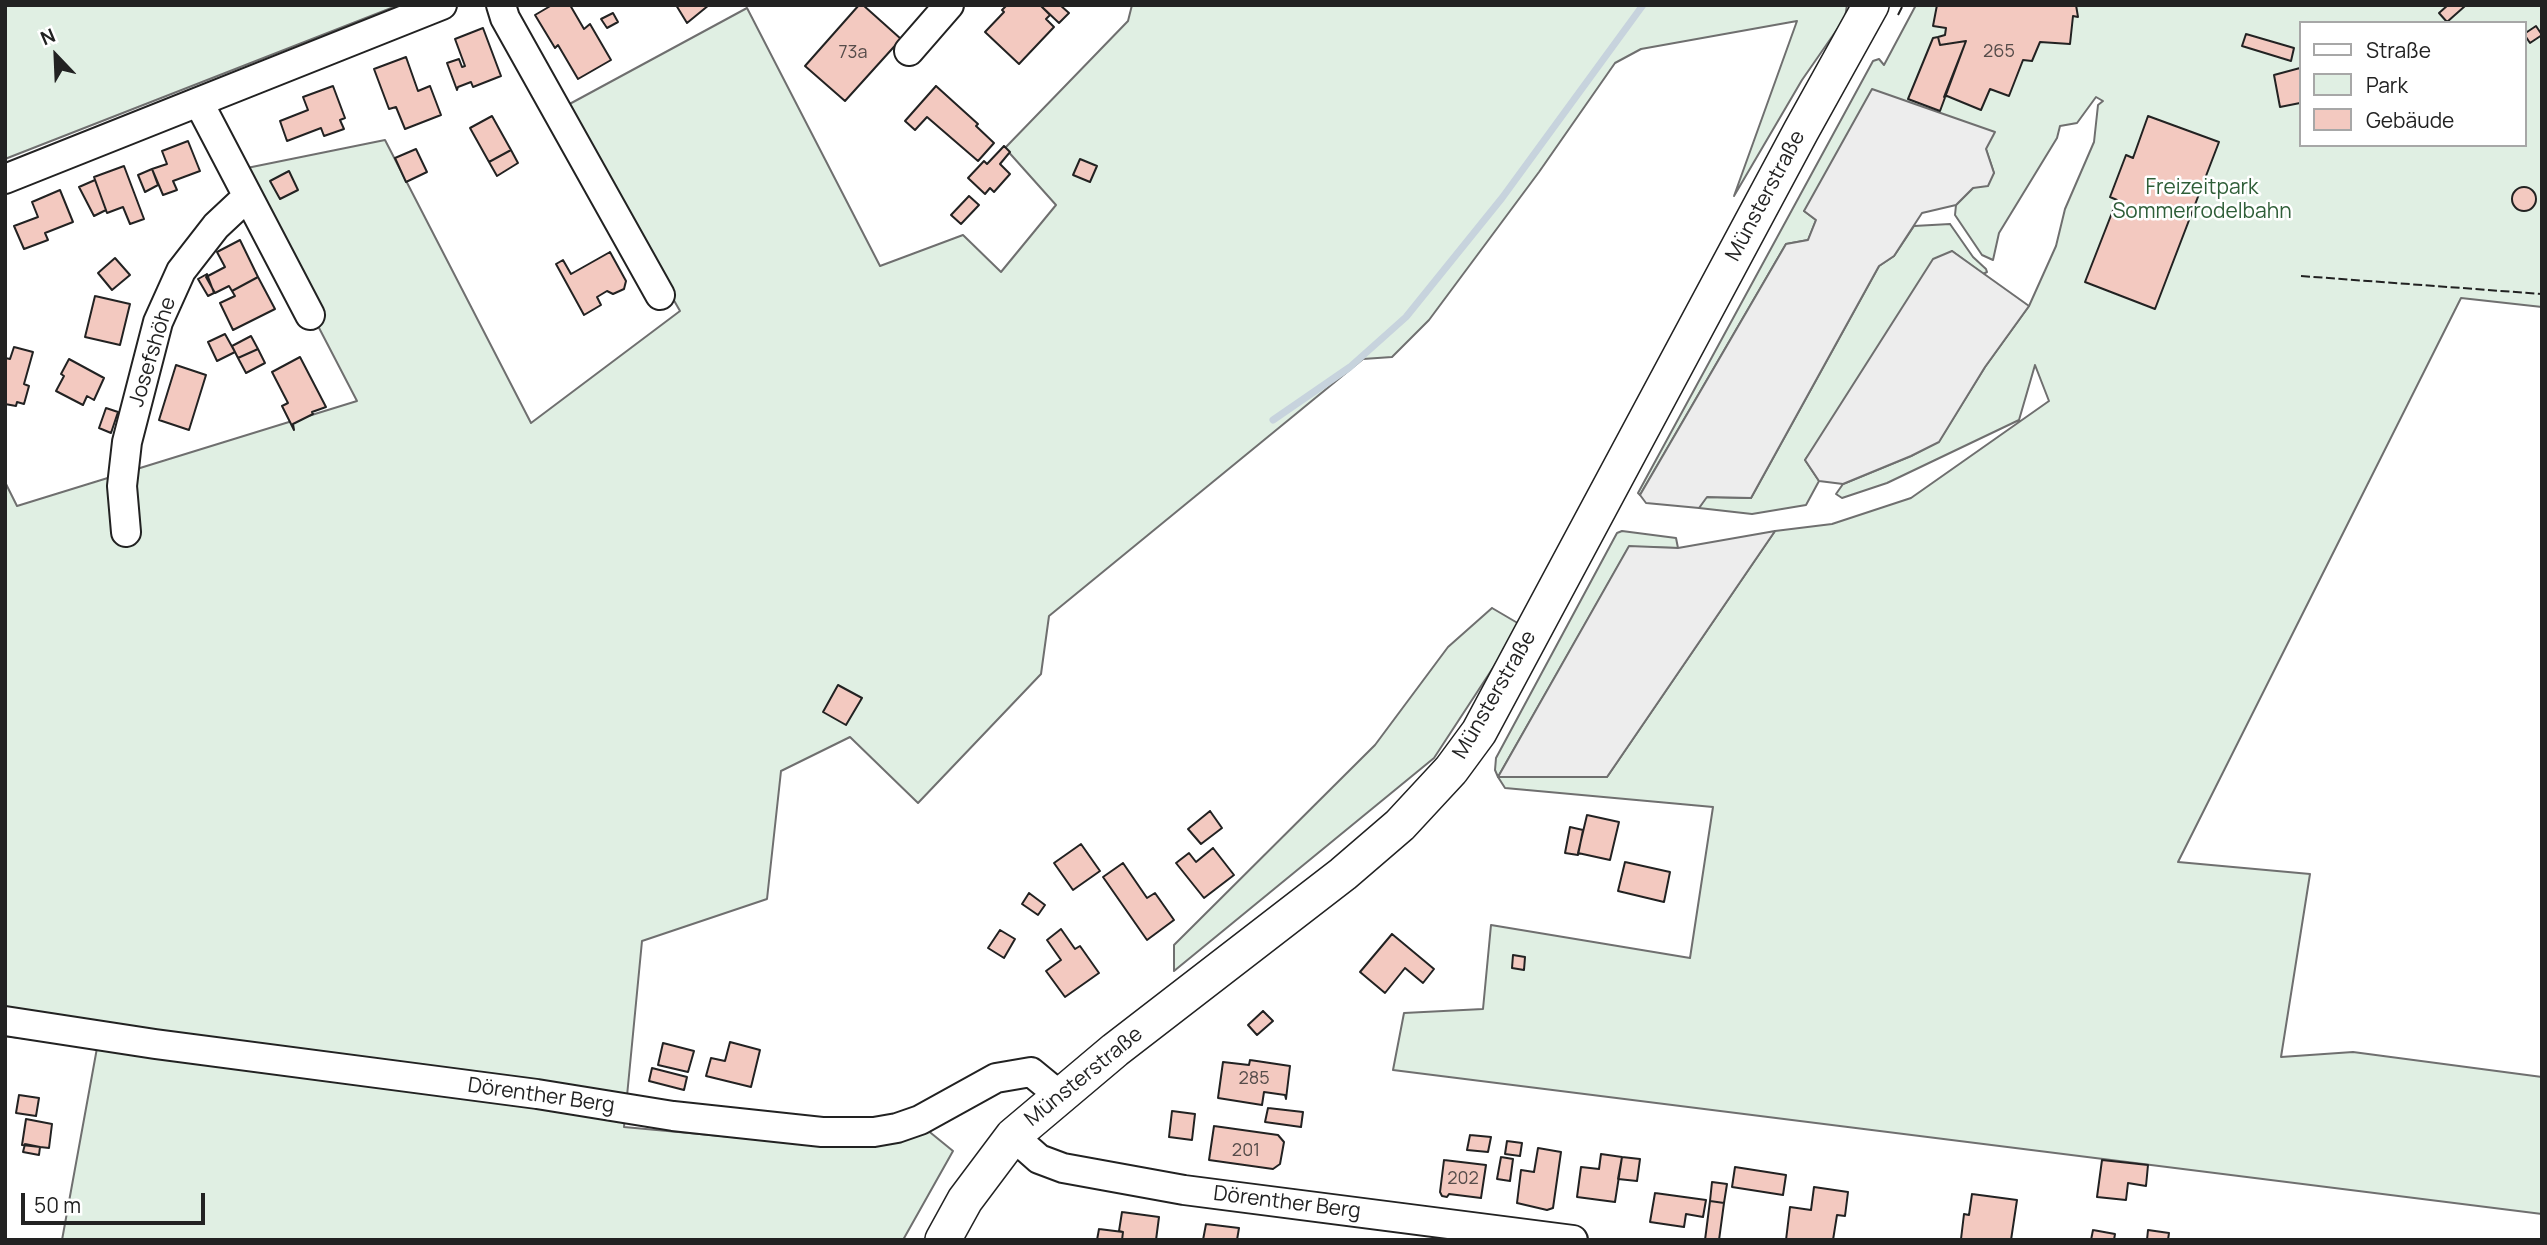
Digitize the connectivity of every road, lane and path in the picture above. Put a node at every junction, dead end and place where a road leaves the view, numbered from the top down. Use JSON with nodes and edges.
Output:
{"nodes":[{"id":1,"x":442,"y":5,"type":"edge"},
{"id":2,"x":500,"y":5,"type":"edge"},
{"id":3,"x":949,"y":5,"type":"edge"},
{"id":4,"x":1871,"y":5,"type":"edge"},
{"id":5,"x":909,"y":51,"type":"dead end"},
{"id":6,"x":199,"y":103,"type":"junction"},
{"id":7,"x":5,"y":180,"type":"edge"},
{"id":8,"x":247,"y":197,"type":"junction"},
{"id":9,"x":660,"y":295,"type":"dead end"},
{"id":10,"x":310,"y":315,"type":"dead end"},
{"id":11,"x":126,"y":532,"type":"dead end"},
{"id":12,"x":5,"y":1021,"type":"edge"},
{"id":13,"x":1059,"y":1095,"type":"junction"},
{"id":14,"x":1013,"y":1136,"type":"junction"},
{"id":15,"x":943,"y":1240,"type":"edge"},
{"id":16,"x":1573,"y":1240,"type":"edge"}],
"edges":[{"from":1,"to":6,"type":"street"},
{"from":2,"to":9,"type":"street"},
{"from":3,"to":5,"type":"street"},
{"from":4,"to":13,"type":"main road","name":"Münsterstraße"},
{"from":6,"to":7,"type":"street"},
{"from":6,"to":8,"type":"street"},
{"from":8,"to":10,"type":"street"},
{"from":8,"to":11,"type":"street","name":"Josefshöhe"},
{"from":12,"to":13,"type":"street","name":"Dörenther Berg"},
{"from":13,"to":14,"type":"main road","name":"Münsterstraße"},
{"from":14,"to":15,"type":"main road","name":"Münsterstraße"},
{"from":14,"to":16,"type":"street","name":"Dörenther Berg"}]}
